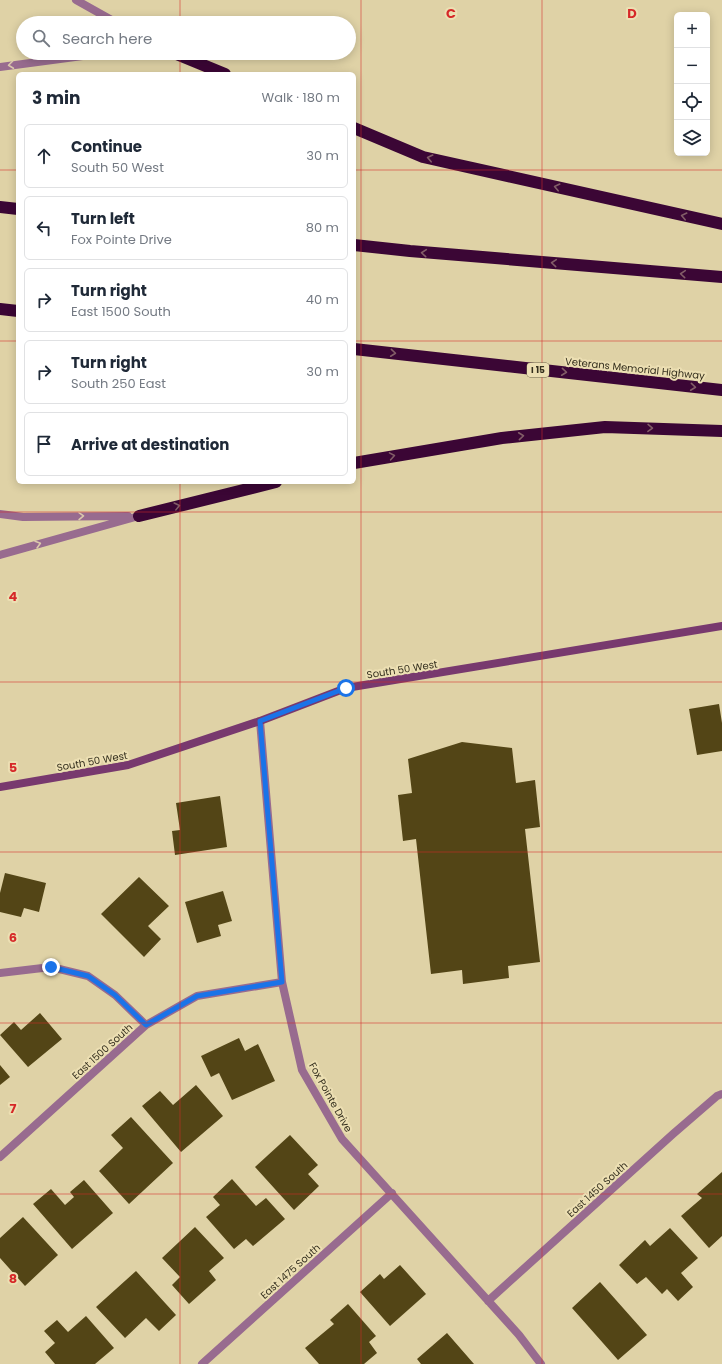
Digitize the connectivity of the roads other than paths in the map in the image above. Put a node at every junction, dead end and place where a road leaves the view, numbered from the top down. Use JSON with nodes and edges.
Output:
{"nodes":[{"id":1,"x":76,"y":0,"type":"edge"},
{"id":2,"x":105,"y":16,"type":"edge"},
{"id":3,"x":52,"y":60,"type":"edge"},
{"id":4,"x":191,"y":60,"type":"edge"},
{"id":5,"x":0,"y":67,"type":"edge"},
{"id":6,"x":219,"y":72,"type":"edge"},
{"id":7,"x":356,"y":129,"type":"edge"},
{"id":8,"x":0,"y":207,"type":"edge"},
{"id":9,"x":16,"y":209,"type":"edge"},
{"id":10,"x":722,"y":224,"type":"edge"},
{"id":11,"x":356,"y":245,"type":"edge"},
{"id":12,"x":722,"y":277,"type":"edge"},
{"id":13,"x":0,"y":309,"type":"edge"},
{"id":14,"x":16,"y":311,"type":"edge"},
{"id":15,"x":356,"y":349,"type":"edge"},
{"id":16,"x":722,"y":390,"type":"edge"},
{"id":17,"x":722,"y":431,"type":"edge"},
{"id":18,"x":356,"y":463,"type":"edge"},
{"id":19,"x":268,"y":484,"type":"edge"},
{"id":20,"x":0,"y":514,"type":"edge"},
{"id":21,"x":139,"y":516,"type":"junction"},
{"id":22,"x":0,"y":554,"type":"edge"},
{"id":23,"x":722,"y":626,"type":"edge"},
{"id":24,"x":260,"y":721,"type":"junction"},
{"id":25,"x":0,"y":787,"type":"edge"},
{"id":26,"x":0,"y":973,"type":"edge"},
{"id":27,"x":282,"y":982,"type":"junction"},
{"id":28,"x":146,"y":1025,"type":"junction"},
{"id":29,"x":722,"y":1094,"type":"edge"},
{"id":30,"x":0,"y":1157,"type":"edge"},
{"id":31,"x":392,"y":1193,"type":"junction"},
{"id":32,"x":488,"y":1301,"type":"junction"},
{"id":33,"x":202,"y":1364,"type":"edge"},
{"id":34,"x":541,"y":1364,"type":"edge"}],
"edges":[{"from":1,"to":2,"type":"street"},
{"from":3,"to":5,"type":"street","one_way":true},
{"from":4,"to":6,"type":"highway"},
{"from":10,"to":7,"type":"highway","one_way":true},
{"from":8,"to":9,"type":"highway"},
{"from":12,"to":11,"type":"highway","one_way":true},
{"from":13,"to":14,"type":"highway"},
{"from":15,"to":16,"type":"highway","name":"Veterans Memorial Highway","number":"I 15","one_way":true},
{"from":18,"to":17,"type":"highway","one_way":true},
{"from":21,"to":19,"type":"highway","one_way":true},
{"from":20,"to":21,"type":"street","one_way":true},
{"from":22,"to":21,"type":"street","one_way":true},
{"from":23,"to":24,"type":"street","name":"South 50 West"},
{"from":24,"to":25,"type":"street","name":"South 50 West"},
{"from":24,"to":27,"type":"street","name":"Fox Pointe Drive"},
{"from":26,"to":28,"type":"street"},
{"from":27,"to":28,"type":"street","name":"East 1500 South"},
{"from":27,"to":31,"type":"street","name":"Fox Pointe Drive"},
{"from":28,"to":30,"type":"street","name":"East 1500 South"},
{"from":29,"to":32,"type":"street","name":"East 1450 South"},
{"from":31,"to":32,"type":"street","name":"Fox Pointe Drive"},
{"from":31,"to":33,"type":"street","name":"East 1475 South"},
{"from":32,"to":34,"type":"street","name":"Fox Pointe Drive"}]}
